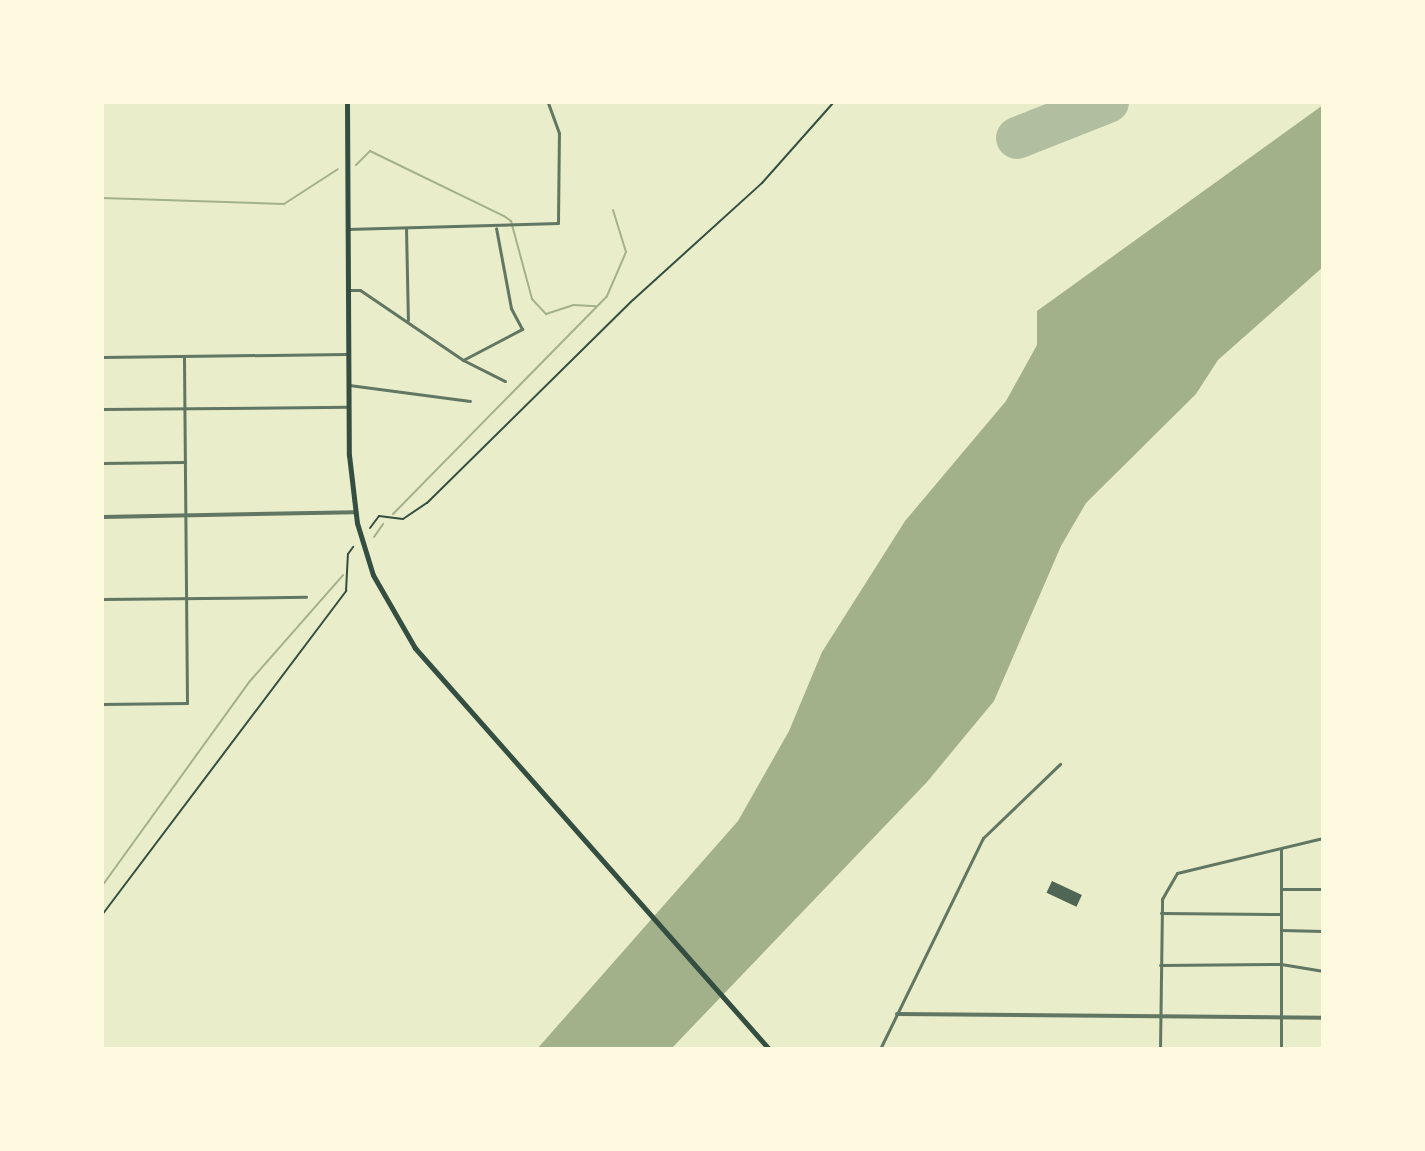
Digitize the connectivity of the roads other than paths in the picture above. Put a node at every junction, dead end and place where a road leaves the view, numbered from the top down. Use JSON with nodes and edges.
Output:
{"nodes":[{"id":1,"x":347,"y":102,"type":"edge"},
{"id":2,"x":548,"y":102,"type":"edge"},
{"id":3,"x":406,"y":228,"type":"junction"},
{"id":4,"x":496,"y":228,"type":"junction"},
{"id":5,"x":347,"y":229,"type":"junction"},
{"id":6,"x":348,"y":290,"type":"junction"},
{"id":7,"x":408,"y":321,"type":"junction"},
{"id":8,"x":348,"y":354,"type":"junction"},
{"id":9,"x":184,"y":356,"type":"junction"},
{"id":10,"x":102,"y":357,"type":"edge"},
{"id":11,"x":463,"y":360,"type":"junction"},
{"id":12,"x":505,"y":381,"type":"dead end"},
{"id":13,"x":349,"y":385,"type":"junction"},
{"id":14,"x":470,"y":401,"type":"dead end"},
{"id":15,"x":349,"y":407,"type":"junction"},
{"id":16,"x":184,"y":408,"type":"junction"},
{"id":17,"x":102,"y":409,"type":"edge"},
{"id":18,"x":185,"y":462,"type":"junction"},
{"id":19,"x":102,"y":463,"type":"edge"},
{"id":20,"x":355,"y":512,"type":"junction"},
{"id":21,"x":186,"y":516,"type":"junction"},
{"id":22,"x":102,"y":517,"type":"edge"},
{"id":23,"x":306,"y":597,"type":"dead end"},
{"id":24,"x":102,"y":599,"type":"edge"},
{"id":25,"x":187,"y":599,"type":"junction"},
{"id":26,"x":102,"y":704,"type":"edge"},
{"id":27,"x":1060,"y":764,"type":"dead end"},
{"id":28,"x":1323,"y":838,"type":"edge"},
{"id":29,"x":1281,"y":848,"type":"junction"},
{"id":30,"x":1281,"y":889,"type":"junction"},
{"id":31,"x":1323,"y":889,"type":"edge"},
{"id":32,"x":1161,"y":913,"type":"junction"},
{"id":33,"x":1281,"y":914,"type":"junction"},
{"id":34,"x":1281,"y":930,"type":"junction"},
{"id":35,"x":1323,"y":931,"type":"edge"},
{"id":36,"x":1281,"y":964,"type":"junction"},
{"id":37,"x":1160,"y":965,"type":"junction"},
{"id":38,"x":1323,"y":971,"type":"edge"},
{"id":39,"x":897,"y":1014,"type":"junction"},
{"id":40,"x":1160,"y":1018,"type":"junction"},
{"id":41,"x":1281,"y":1018,"type":"junction"},
{"id":42,"x":1323,"y":1018,"type":"edge"},
{"id":43,"x":768,"y":1047,"type":"edge"},
{"id":44,"x":880,"y":1049,"type":"edge"},
{"id":45,"x":1160,"y":1049,"type":"edge"},
{"id":46,"x":1281,"y":1049,"type":"edge"}],
"edges":[{"from":1,"to":5,"type":"highway"},
{"from":2,"to":4,"type":"street"},
{"from":3,"to":4,"type":"street"},
{"from":3,"to":5,"type":"street"},
{"from":3,"to":7,"type":"street"},
{"from":4,"to":11,"type":"street"},
{"from":5,"to":6,"type":"highway"},
{"from":6,"to":7,"type":"street"},
{"from":6,"to":8,"type":"highway"},
{"from":7,"to":11,"type":"street"},
{"from":8,"to":9,"type":"street"},
{"from":8,"to":13,"type":"highway"},
{"from":9,"to":10,"type":"street"},
{"from":9,"to":16,"type":"street"},
{"from":11,"to":12,"type":"street"},
{"from":13,"to":14,"type":"street"},
{"from":13,"to":15,"type":"highway"},
{"from":15,"to":16,"type":"street"},
{"from":15,"to":20,"type":"highway"},
{"from":16,"to":17,"type":"street"},
{"from":16,"to":18,"type":"street"},
{"from":18,"to":19,"type":"street"},
{"from":18,"to":21,"type":"street"},
{"from":20,"to":21,"type":"street"},
{"from":20,"to":43,"type":"highway"},
{"from":21,"to":22,"type":"street"},
{"from":21,"to":25,"type":"street"},
{"from":23,"to":25,"type":"street"},
{"from":24,"to":25,"type":"street"},
{"from":25,"to":26,"type":"street"},
{"from":27,"to":39,"type":"street"},
{"from":28,"to":29,"type":"street"},
{"from":29,"to":30,"type":"street"},
{"from":29,"to":32,"type":"street"},
{"from":30,"to":31,"type":"street"},
{"from":30,"to":33,"type":"street"},
{"from":32,"to":33,"type":"street"},
{"from":32,"to":37,"type":"street"},
{"from":33,"to":34,"type":"street"},
{"from":34,"to":35,"type":"street"},
{"from":34,"to":36,"type":"street"},
{"from":36,"to":37,"type":"street"},
{"from":36,"to":38,"type":"street"},
{"from":36,"to":41,"type":"street"},
{"from":37,"to":40,"type":"street"},
{"from":39,"to":40,"type":"street"},
{"from":39,"to":44,"type":"street"},
{"from":40,"to":41,"type":"street"},
{"from":40,"to":45,"type":"street"},
{"from":41,"to":42,"type":"street"},
{"from":41,"to":46,"type":"street"}]}
